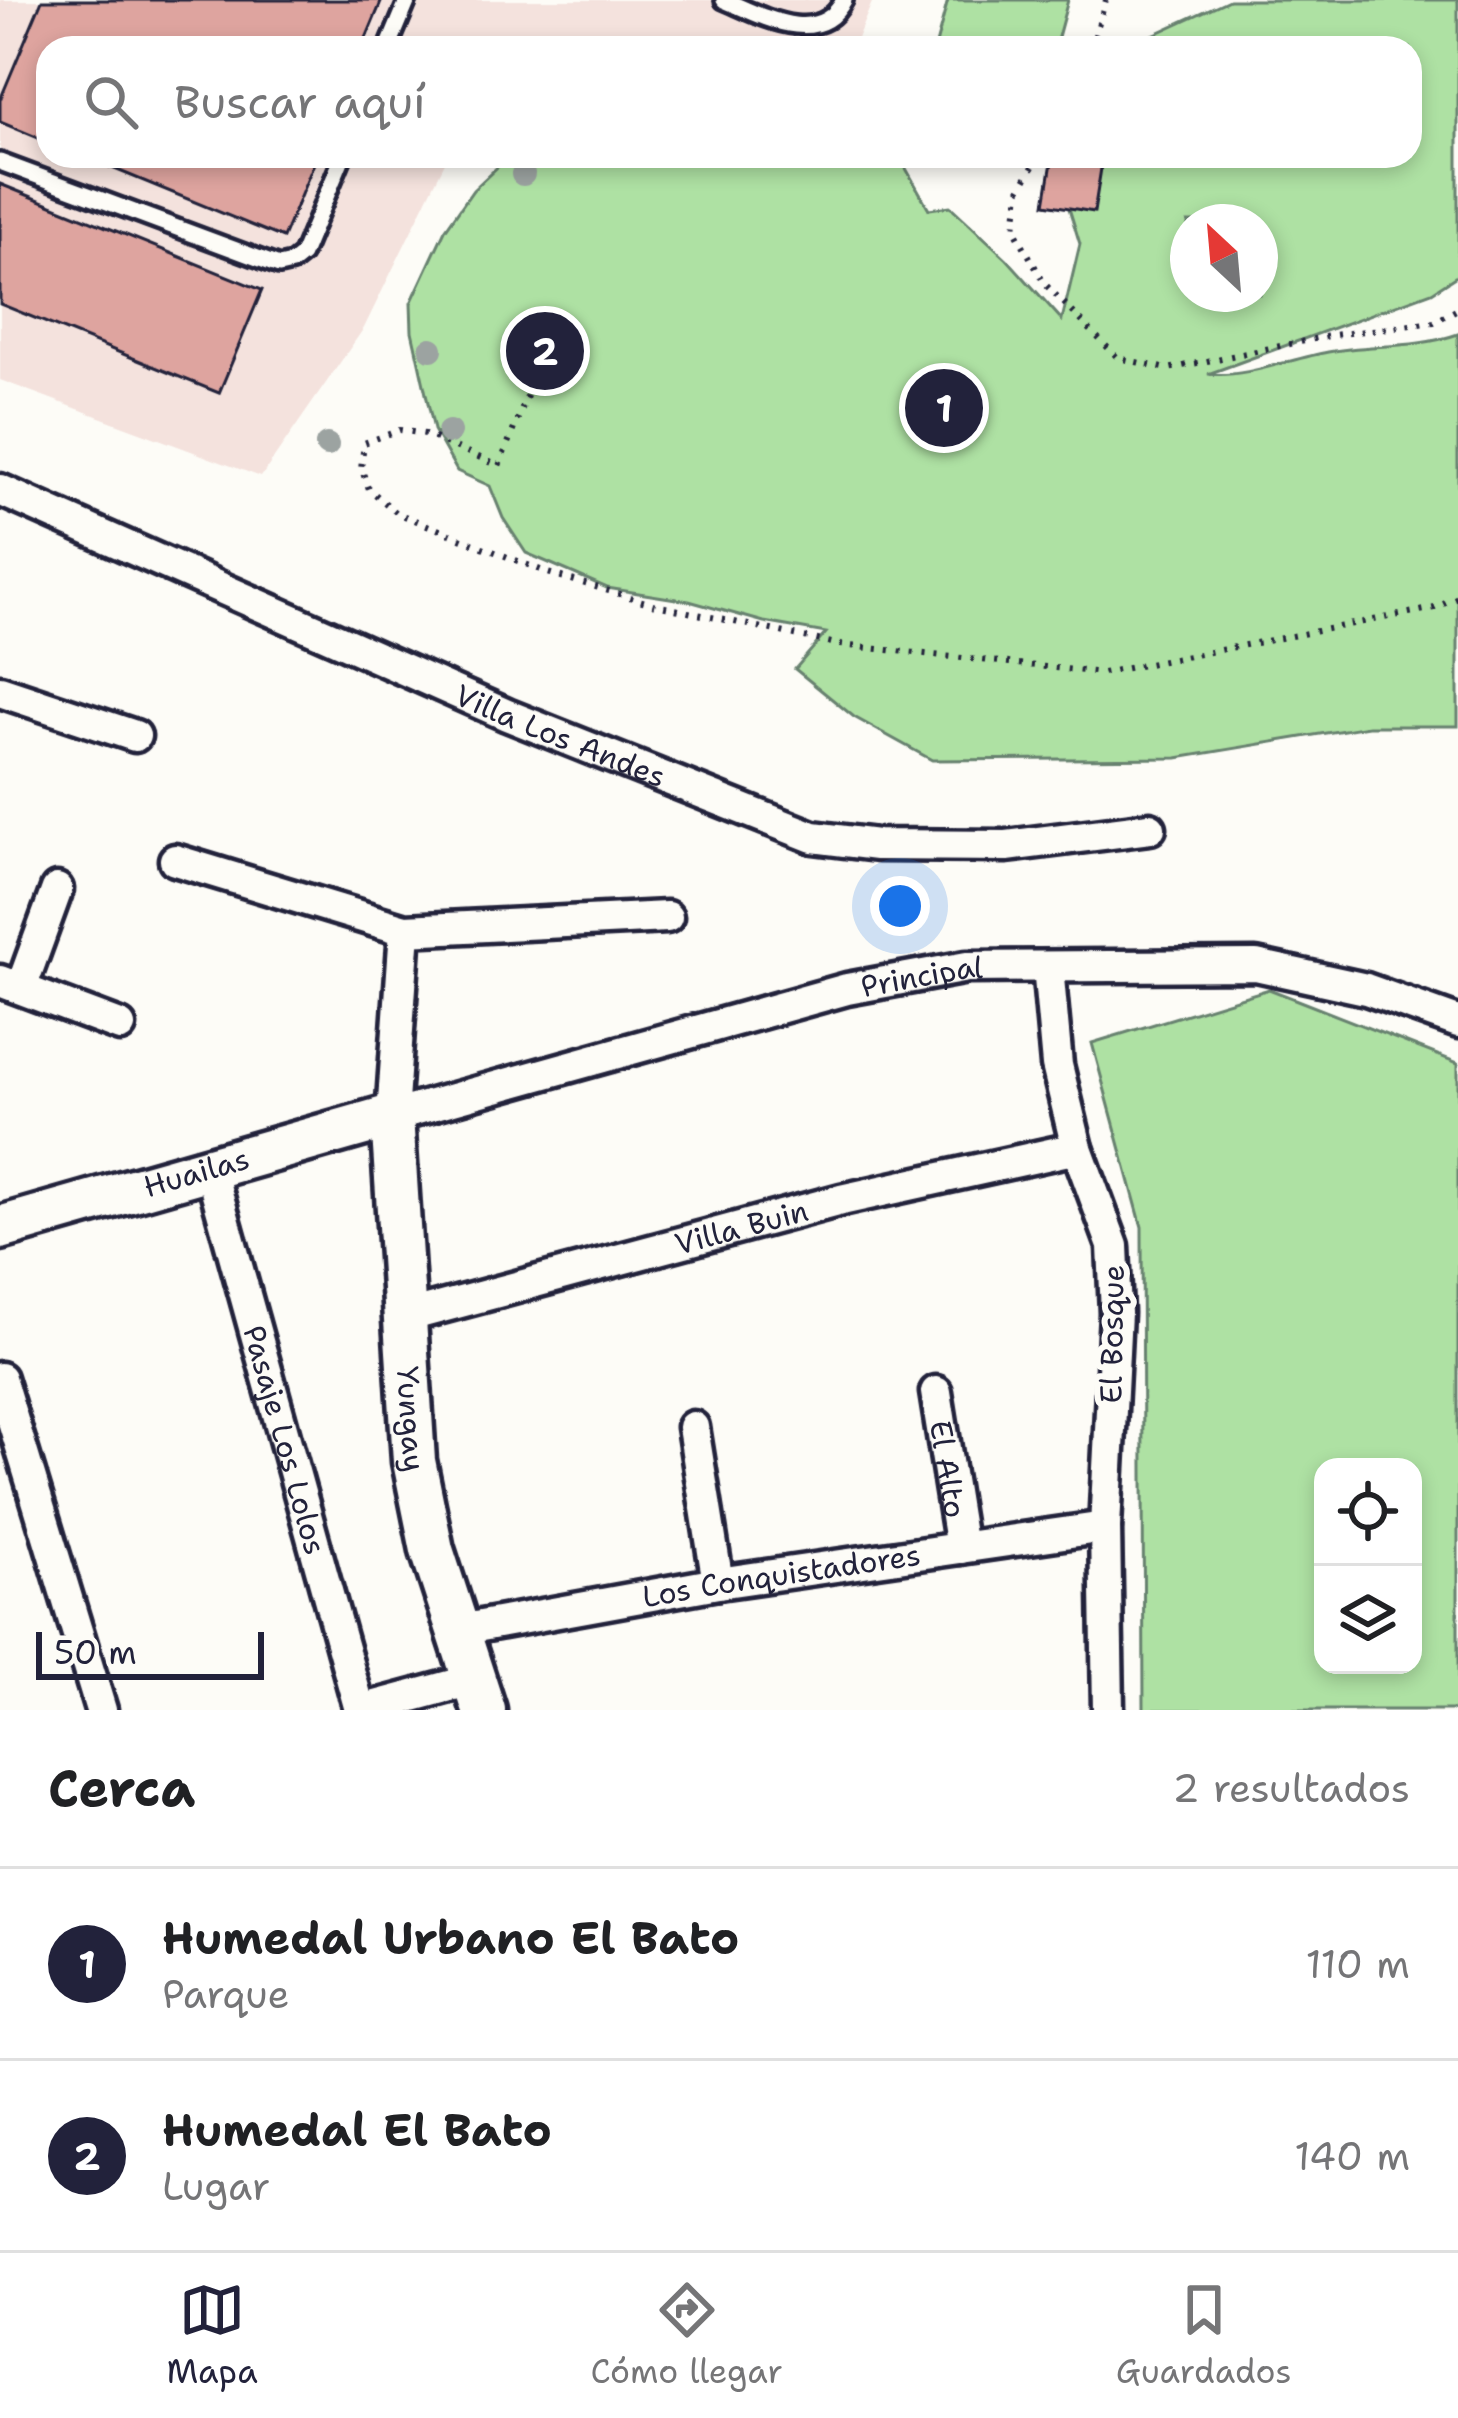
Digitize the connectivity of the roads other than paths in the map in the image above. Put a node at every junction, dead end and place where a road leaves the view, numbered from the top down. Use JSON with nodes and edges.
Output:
{"nodes":[{"id":1,"x":408,"y":0,"type":"edge"},
{"id":2,"x":724,"y":0,"type":"edge"},
{"id":3,"x":844,"y":0,"type":"edge"},
{"id":4,"x":393,"y":36,"type":"edge"},
{"id":5,"x":0,"y":162,"type":"edge"},
{"id":6,"x":338,"y":168,"type":"edge"},
{"id":7,"x":0,"y":490,"type":"edge"},
{"id":8,"x":0,"y":691,"type":"edge"},
{"id":9,"x":135,"y":736,"type":"dead end"},
{"id":10,"x":1150,"y":828,"type":"dead end"},
{"id":11,"x":175,"y":860,"type":"dead end"},
{"id":12,"x":57,"y":889,"type":"dead end"},
{"id":13,"x":667,"y":917,"type":"dead end"},
{"id":14,"x":406,"y":930,"type":"junction"},
{"id":15,"x":1048,"y":967,"type":"junction"},
{"id":16,"x":10,"y":985,"type":"edge"},
{"id":17,"x":1458,"y":1022,"type":"edge"},
{"id":18,"x":120,"y":1026,"type":"dead end"},
{"id":19,"x":392,"y":1116,"type":"junction"},
{"id":20,"x":1077,"y":1148,"type":"junction"},
{"id":21,"x":210,"y":1168,"type":"junction"},
{"id":22,"x":0,"y":1228,"type":"edge"},
{"id":23,"x":408,"y":1316,"type":"junction"},
{"id":24,"x":0,"y":1378,"type":"edge"},
{"id":25,"x":936,"y":1393,"type":"dead end"},
{"id":26,"x":693,"y":1427,"type":"dead end"},
{"id":27,"x":1105,"y":1527,"type":"junction"},
{"id":28,"x":961,"y":1548,"type":"junction"},
{"id":29,"x":718,"y":1582,"type":"junction"},
{"id":30,"x":459,"y":1630,"type":"junction"},
{"id":31,"x":480,"y":1695,"type":"edge"},
{"id":32,"x":101,"y":1710,"type":"edge"},
{"id":33,"x":360,"y":1710,"type":"edge"},
{"id":34,"x":1108,"y":1710,"type":"edge"}],
"edges":[{"from":1,"to":4,"type":"lane"},
{"from":2,"to":3,"type":"lane"},
{"from":5,"to":6,"type":"lane"},
{"from":7,"to":10,"type":"street","name":"Villa Los Andes"},
{"from":8,"to":9,"type":"street"},
{"from":11,"to":14,"type":"street"},
{"from":12,"to":16,"type":"street"},
{"from":13,"to":14,"type":"street"},
{"from":14,"to":19,"type":"street"},
{"from":15,"to":17,"type":"street","name":"Principal"},
{"from":15,"to":19,"type":"street","name":"Principal"},
{"from":15,"to":20,"type":"street","name":"El Bosque"},
{"from":16,"to":18,"type":"street"},
{"from":19,"to":21,"type":"street","name":"Huailas"},
{"from":19,"to":23,"type":"street","name":"Yungay"},
{"from":20,"to":23,"type":"street","name":"Villa Buin"},
{"from":20,"to":27,"type":"street","name":"El Bosque"},
{"from":21,"to":22,"type":"street","name":"Huailas"},
{"from":21,"to":33,"type":"street","name":"Pasaje Los Lolos"},
{"from":23,"to":30,"type":"street","name":"Yungay"},
{"from":24,"to":32,"type":"street"},
{"from":25,"to":28,"type":"street","name":"El Alto"},
{"from":26,"to":29,"type":"street"},
{"from":27,"to":28,"type":"street","name":"Los Conquistadores"},
{"from":27,"to":34,"type":"street","name":"El Bosque"},
{"from":28,"to":29,"type":"street","name":"Los Conquistadores"},
{"from":29,"to":30,"type":"street","name":"Los Conquistadores"},
{"from":30,"to":31,"type":"street","name":"Yungay"},
{"from":31,"to":33,"type":"street"}]}
